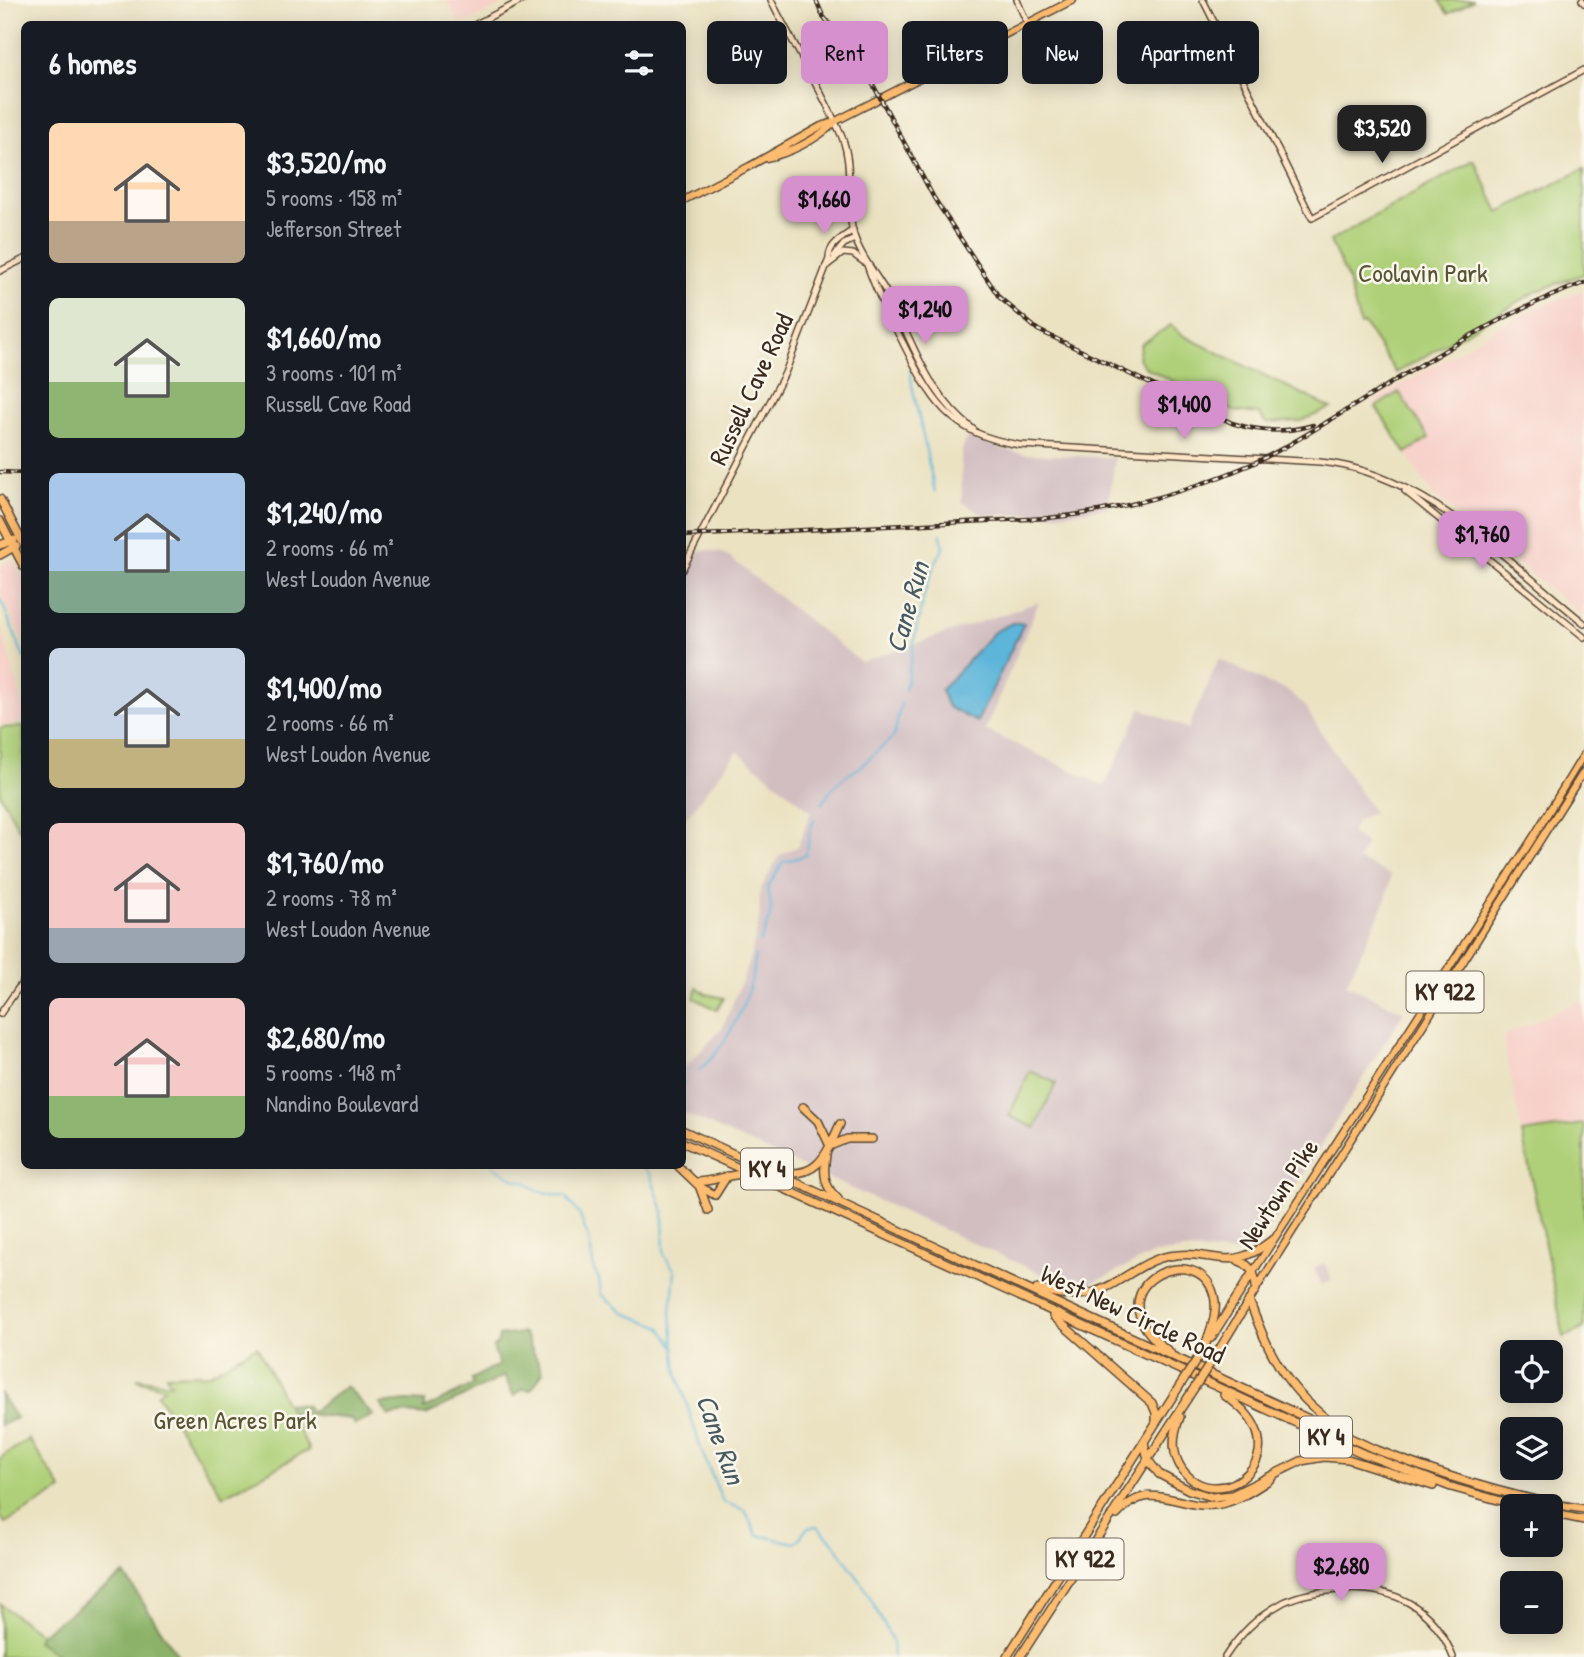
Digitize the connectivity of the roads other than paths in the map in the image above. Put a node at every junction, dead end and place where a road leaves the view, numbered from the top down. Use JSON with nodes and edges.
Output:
{"nodes":[{"id":1,"x":523,"y":0,"type":"edge"},
{"id":2,"x":771,"y":0,"type":"edge"},
{"id":3,"x":1017,"y":0,"type":"edge"},
{"id":4,"x":1073,"y":0,"type":"edge"},
{"id":5,"x":1203,"y":0,"type":"edge"},
{"id":6,"x":482,"y":21,"type":"edge"},
{"id":7,"x":1026,"y":21,"type":"edge"},
{"id":8,"x":1031,"y":21,"type":"edge"},
{"id":9,"x":1022,"y":26,"type":"edge"},
{"id":10,"x":1584,"y":71,"type":"edge"},
{"id":11,"x":834,"y":122,"type":"junction"},
{"id":12,"x":686,"y":199,"type":"edge"},
{"id":13,"x":853,"y":230,"type":"junction"},
{"id":14,"x":855,"y":239,"type":"junction"},
{"id":15,"x":21,"y":260,"type":"edge"},
{"id":16,"x":828,"y":263,"type":"junction"},
{"id":17,"x":867,"y":264,"type":"junction"},
{"id":18,"x":0,"y":271,"type":"edge"},
{"id":19,"x":1397,"y":485,"type":"junction"},
{"id":20,"x":0,"y":499,"type":"edge"},
{"id":21,"x":0,"y":521,"type":"edge"},
{"id":22,"x":21,"y":536,"type":"edge"},
{"id":23,"x":21,"y":542,"type":"edge"},
{"id":24,"x":12,"y":544,"type":"junction"},
{"id":25,"x":0,"y":545,"type":"edge"},
{"id":26,"x":0,"y":555,"type":"edge"},
{"id":27,"x":21,"y":561,"type":"edge"},
{"id":28,"x":686,"y":562,"type":"edge"},
{"id":29,"x":1584,"y":623,"type":"edge"},
{"id":30,"x":1584,"y":637,"type":"edge"},
{"id":31,"x":1584,"y":754,"type":"edge"},
{"id":32,"x":1584,"y":771,"type":"edge"},
{"id":33,"x":1468,"y":937,"type":"junction"},
{"id":34,"x":1476,"y":943,"type":"junction"},
{"id":35,"x":1440,"y":981,"type":"junction"},
{"id":36,"x":21,"y":985,"type":"edge"},
{"id":37,"x":1448,"y":986,"type":"junction"},
{"id":38,"x":0,"y":1014,"type":"edge"},
{"id":39,"x":803,"y":1107,"type":"dead end"},
{"id":40,"x":840,"y":1124,"type":"dead end"},
{"id":41,"x":686,"y":1132,"type":"edge"},
{"id":42,"x":872,"y":1139,"type":"dead end"},
{"id":43,"x":686,"y":1144,"type":"edge"},
{"id":44,"x":830,"y":1146,"type":"junction"},
{"id":45,"x":826,"y":1155,"type":"junction"},
{"id":46,"x":681,"y":1169,"type":"edge"},
{"id":47,"x":811,"y":1170,"type":"junction"},
{"id":48,"x":771,"y":1171,"type":"junction"},
{"id":49,"x":754,"y":1174,"type":"junction"},
{"id":50,"x":727,"y":1175,"type":"junction"},
{"id":51,"x":824,"y":1175,"type":"junction"},
{"id":52,"x":698,"y":1185,"type":"junction"},
{"id":53,"x":850,"y":1208,"type":"junction"},
{"id":54,"x":708,"y":1210,"type":"dead end"},
{"id":55,"x":1272,"y":1241,"type":"junction"},
{"id":56,"x":1233,"y":1259,"type":"junction"},
{"id":57,"x":1252,"y":1272,"type":"junction"},
{"id":58,"x":1026,"y":1287,"type":"junction"},
{"id":59,"x":1256,"y":1289,"type":"junction"},
{"id":60,"x":1250,"y":1300,"type":"junction"},
{"id":61,"x":1047,"y":1311,"type":"junction"},
{"id":62,"x":1205,"y":1348,"type":"junction"},
{"id":63,"x":1184,"y":1362,"type":"junction"},
{"id":64,"x":1203,"y":1381,"type":"junction"},
{"id":65,"x":1187,"y":1399,"type":"junction"},
{"id":66,"x":1156,"y":1423,"type":"junction"},
{"id":67,"x":1144,"y":1442,"type":"junction"},
{"id":68,"x":1372,"y":1448,"type":"junction"},
{"id":69,"x":1148,"y":1461,"type":"junction"},
{"id":70,"x":1275,"y":1474,"type":"junction"},
{"id":71,"x":1451,"y":1487,"type":"junction"},
{"id":72,"x":1500,"y":1501,"type":"edge"},
{"id":73,"x":1581,"y":1508,"type":"edge"},
{"id":74,"x":1563,"y":1516,"type":"edge"},
{"id":75,"x":1584,"y":1520,"type":"edge"},
{"id":76,"x":1096,"y":1541,"type":"junction"},
{"id":77,"x":1007,"y":1657,"type":"edge"},
{"id":78,"x":1020,"y":1657,"type":"edge"},
{"id":79,"x":1225,"y":1657,"type":"edge"},
{"id":80,"x":1453,"y":1657,"type":"edge"}],
"edges":[{"from":1,"to":6,"type":"main road"},
{"from":2,"to":11,"type":"main road"},
{"from":3,"to":7,"type":"main road"},
{"from":4,"to":8,"type":"main road"},
{"from":5,"to":10,"type":"main road"},
{"from":9,"to":11,"type":"main road"},
{"from":11,"to":12,"type":"main road"},
{"from":11,"to":13,"type":"main road"},
{"from":13,"to":14,"type":"main road"},
{"from":13,"to":16,"type":"main road","name":"Russell Cave Road"},
{"from":14,"to":16,"type":"main road"},
{"from":14,"to":17,"type":"main road"},
{"from":15,"to":18,"type":"main road"},
{"from":16,"to":17,"type":"main road"},
{"from":16,"to":28,"type":"main road","name":"Russell Cave Road"},
{"from":17,"to":19,"type":"main road"},
{"from":19,"to":29,"type":"main road"},
{"from":19,"to":30,"type":"main road"},
{"from":20,"to":22,"type":"highway"},
{"from":21,"to":24,"type":"highway"},
{"from":23,"to":24,"type":"highway"},
{"from":24,"to":25,"type":"highway"},
{"from":24,"to":26,"type":"highway"},
{"from":24,"to":27,"type":"highway"},
{"from":31,"to":33,"type":"main road","name":"Newtown Pike","number":"KY 922"},
{"from":32,"to":34,"type":"main road","name":"Newtown Pike","number":"KY 922"},
{"from":33,"to":34,"type":"main road"},
{"from":33,"to":35,"type":"main road","name":"Newtown Pike","number":"KY 922"},
{"from":34,"to":37,"type":"main road","name":"Newtown Pike","number":"KY 922"},
{"from":35,"to":37,"type":"main road"},
{"from":35,"to":55,"type":"main road","name":"Newtown Pike","number":"KY 922"},
{"from":36,"to":38,"type":"main road"},
{"from":37,"to":59,"type":"main road","name":"Newtown Pike","number":"KY 922"},
{"from":39,"to":44,"type":"highway"},
{"from":40,"to":44,"type":"highway"},
{"from":41,"to":48,"type":"highway","name":"West New Circle Road","number":"KY 4"},
{"from":42,"to":44,"type":"highway"},
{"from":43,"to":49,"type":"highway","name":"West New Circle Road","number":"KY 4"},
{"from":44,"to":45,"type":"highway"},
{"from":45,"to":47,"type":"highway"},
{"from":45,"to":51,"type":"highway"},
{"from":46,"to":52,"type":"highway"},
{"from":47,"to":48,"type":"highway"},
{"from":47,"to":51,"type":"highway"},
{"from":48,"to":53,"type":"highway","name":"West New Circle Road","number":"KY 4"},
{"from":49,"to":50,"type":"highway"},
{"from":49,"to":61,"type":"highway","name":"West New Circle Road","number":"KY 4"},
{"from":50,"to":52,"type":"highway"},
{"from":50,"to":52,"type":"highway"},
{"from":51,"to":53,"type":"highway"},
{"from":52,"to":54,"type":"highway"},
{"from":53,"to":58,"type":"highway","name":"West New Circle Road","number":"KY 4"},
{"from":55,"to":56,"type":"highway"},
{"from":55,"to":57,"type":"main road","name":"Newtown Pike","number":"KY 922"},
{"from":56,"to":57,"type":"highway"},
{"from":56,"to":58,"type":"highway"},
{"from":57,"to":59,"type":"highway"},
{"from":57,"to":62,"type":"highway","name":"Newtown Pike","number":"KY 922"},
{"from":58,"to":63,"type":"highway","name":"West New Circle Road","number":"KY 4"},
{"from":59,"to":60,"type":"highway","name":"Newtown Pike","number":"KY 922"},
{"from":60,"to":65,"type":"highway","name":"Newtown Pike","number":"KY 922","bridge":true},
{"from":60,"to":68,"type":"highway"},
{"from":61,"to":64,"type":"highway","name":"West New Circle Road","number":"KY 4"},
{"from":61,"to":66,"type":"highway"},
{"from":62,"to":63,"type":"highway"},
{"from":62,"to":66,"type":"highway","name":"Newtown Pike","number":"KY 922","bridge":true},
{"from":63,"to":68,"type":"highway","name":"West New Circle Road","number":"KY 4"},
{"from":64,"to":65,"type":"highway"},
{"from":64,"to":71,"type":"highway","name":"West New Circle Road","number":"KY 4"},
{"from":65,"to":69,"type":"highway","name":"Newtown Pike","number":"KY 922"},
{"from":66,"to":67,"type":"highway","name":"Newtown Pike","number":"KY 922"},
{"from":67,"to":69,"type":"highway"},
{"from":67,"to":77,"type":"highway","name":"Newtown Pike","number":"KY 922"},
{"from":68,"to":73,"type":"highway","name":"West New Circle Road","number":"KY 4"},
{"from":69,"to":70,"type":"highway"},
{"from":69,"to":76,"type":"highway","name":"Newtown Pike","number":"KY 922"},
{"from":70,"to":71,"type":"highway"},
{"from":70,"to":76,"type":"highway"},
{"from":71,"to":72,"type":"highway","name":"West New Circle Road","number":"KY 4"},
{"from":74,"to":75,"type":"highway"},
{"from":76,"to":78,"type":"highway","name":"Newtown Pike","number":"KY 922"},
{"from":79,"to":80,"type":"main road"}]}
